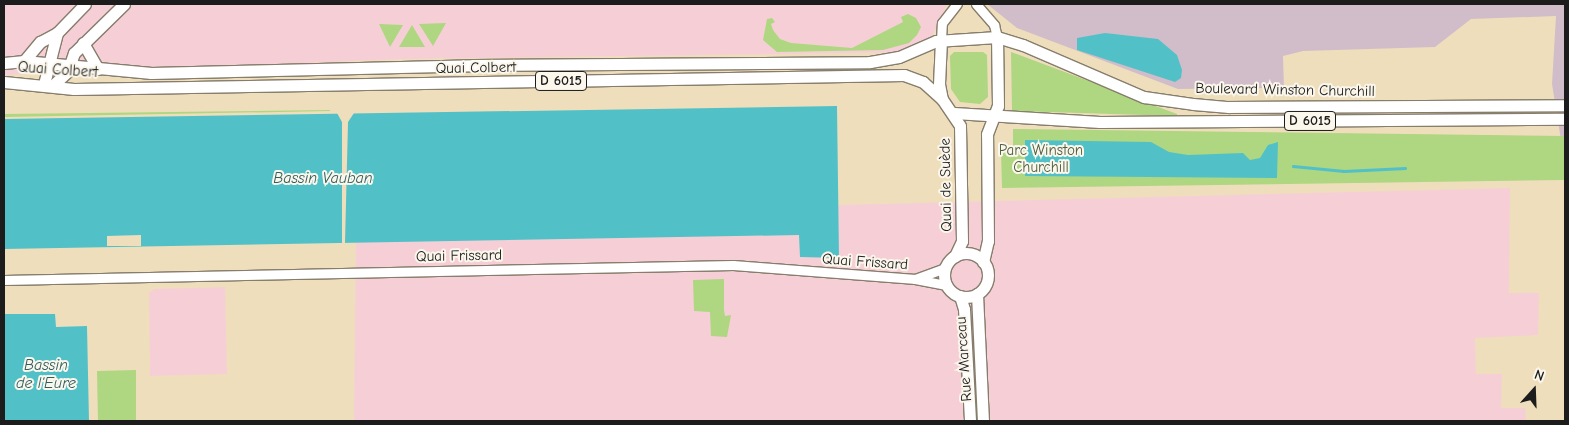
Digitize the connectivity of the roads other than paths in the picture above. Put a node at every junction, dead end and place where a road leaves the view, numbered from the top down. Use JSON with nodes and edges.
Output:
{"nodes":[{"id":1,"x":85,"y":4,"type":"edge"},
{"id":2,"x":124,"y":4,"type":"edge"},
{"id":3,"x":957,"y":4,"type":"edge"},
{"id":4,"x":976,"y":4,"type":"edge"},
{"id":5,"x":57,"y":33,"type":"junction"},
{"id":6,"x":996,"y":37,"type":"junction"},
{"id":7,"x":941,"y":40,"type":"junction"},
{"id":8,"x":83,"y":43,"type":"junction"},
{"id":9,"x":24,"y":61,"type":"junction"},
{"id":10,"x":870,"y":62,"type":"joint"},
{"id":11,"x":4,"y":64,"type":"edge"},
{"id":12,"x":47,"y":64,"type":"junction"},
{"id":13,"x":69,"y":65,"type":"junction"},
{"id":14,"x":372,"y":67,"type":"junction"},
{"id":15,"x":98,"y":69,"type":"junction"},
{"id":16,"x":4,"y":82,"type":"edge"},
{"id":17,"x":394,"y":84,"type":"junction"},
{"id":18,"x":48,"y":85,"type":"junction"},
{"id":19,"x":942,"y":99,"type":"junction"},
{"id":20,"x":1565,"y":105,"type":"edge"},
{"id":21,"x":954,"y":113,"type":"junction"},
{"id":22,"x":994,"y":118,"type":"junction"},
{"id":23,"x":1565,"y":118,"type":"edge"},
{"id":24,"x":955,"y":256,"type":"junction"},
{"id":25,"x":984,"y":262,"type":"junction"},
{"id":26,"x":945,"y":268,"type":"junction"},
{"id":27,"x":915,"y":279,"type":"junction"},
{"id":28,"x":4,"y":280,"type":"edge"},
{"id":29,"x":946,"y":285,"type":"junction"},
{"id":30,"x":977,"y":294,"type":"junction"},
{"id":31,"x":960,"y":296,"type":"junction"},
{"id":32,"x":970,"y":421,"type":"edge"},
{"id":33,"x":983,"y":421,"type":"edge"}],
"edges":[{"from":1,"to":5,"type":"main road"},
{"from":2,"to":8,"type":"main road"},
{"from":3,"to":7,"type":"street"},
{"from":4,"to":6,"type":"street"},
{"from":5,"to":9,"type":"main road"},
{"from":5,"to":12,"type":"main road"},
{"from":6,"to":7,"type":"main road","name":"Boulevard Winston Churchill","number":"D 6015"},
{"from":6,"to":20,"type":"main road","name":"Boulevard Winston Churchill","number":"D 6015"},
{"from":6,"to":22,"type":"main road"},
{"from":7,"to":10,"type":"main road","name":"Boulevard Winston Churchill","number":"D 6015"},
{"from":7,"to":19,"type":"main road"},
{"from":8,"to":13,"type":"main road"},
{"from":8,"to":15,"type":"main road"},
{"from":9,"to":11,"type":"main road","name":"Quai Colbert"},
{"from":9,"to":12,"type":"main road","name":"Quai Colbert"},
{"from":10,"to":14,"type":"main road","name":"Quai Colbert","number":"D 6015"},
{"from":12,"to":13,"type":"main road","name":"Quai Colbert"},
{"from":12,"to":18,"type":"main road"},
{"from":13,"to":15,"type":"main road","name":"Quai Colbert"},
{"from":13,"to":18,"type":"main road"},
{"from":14,"to":15,"type":"main road","name":"Quai Colbert"},
{"from":14,"to":17,"type":"main road"},
{"from":16,"to":18,"type":"main road","name":"Quai Colbert"},
{"from":17,"to":18,"type":"main road","name":"Quai Colbert"},
{"from":17,"to":19,"type":"main road","name":"Quai Colbert","number":"D 6015"},
{"from":19,"to":21,"type":"main road"},
{"from":21,"to":22,"type":"main road","name":"Boulevard Winston Churchill","number":"D 6015"},
{"from":21,"to":24,"type":"main road","name":"Quai de Suède"},
{"from":22,"to":23,"type":"main road","name":"Boulevard Winston Churchill","number":"D 6015"},
{"from":22,"to":25,"type":"main road"},
{"from":24,"to":25,"type":"main road"},
{"from":24,"to":26,"type":"main road"},
{"from":25,"to":30,"type":"main road"},
{"from":26,"to":27,"type":"street","name":"Quai Frissard"},
{"from":26,"to":29,"type":"main road"},
{"from":27,"to":28,"type":"street","name":"Quai Frissard"},
{"from":27,"to":29,"type":"street","name":"Quai Frissard"},
{"from":29,"to":31,"type":"main road"},
{"from":30,"to":31,"type":"main road"},
{"from":30,"to":33,"type":"main road","name":"Rue Marceau"},
{"from":31,"to":32,"type":"main road","name":"Rue Marceau"}]}
